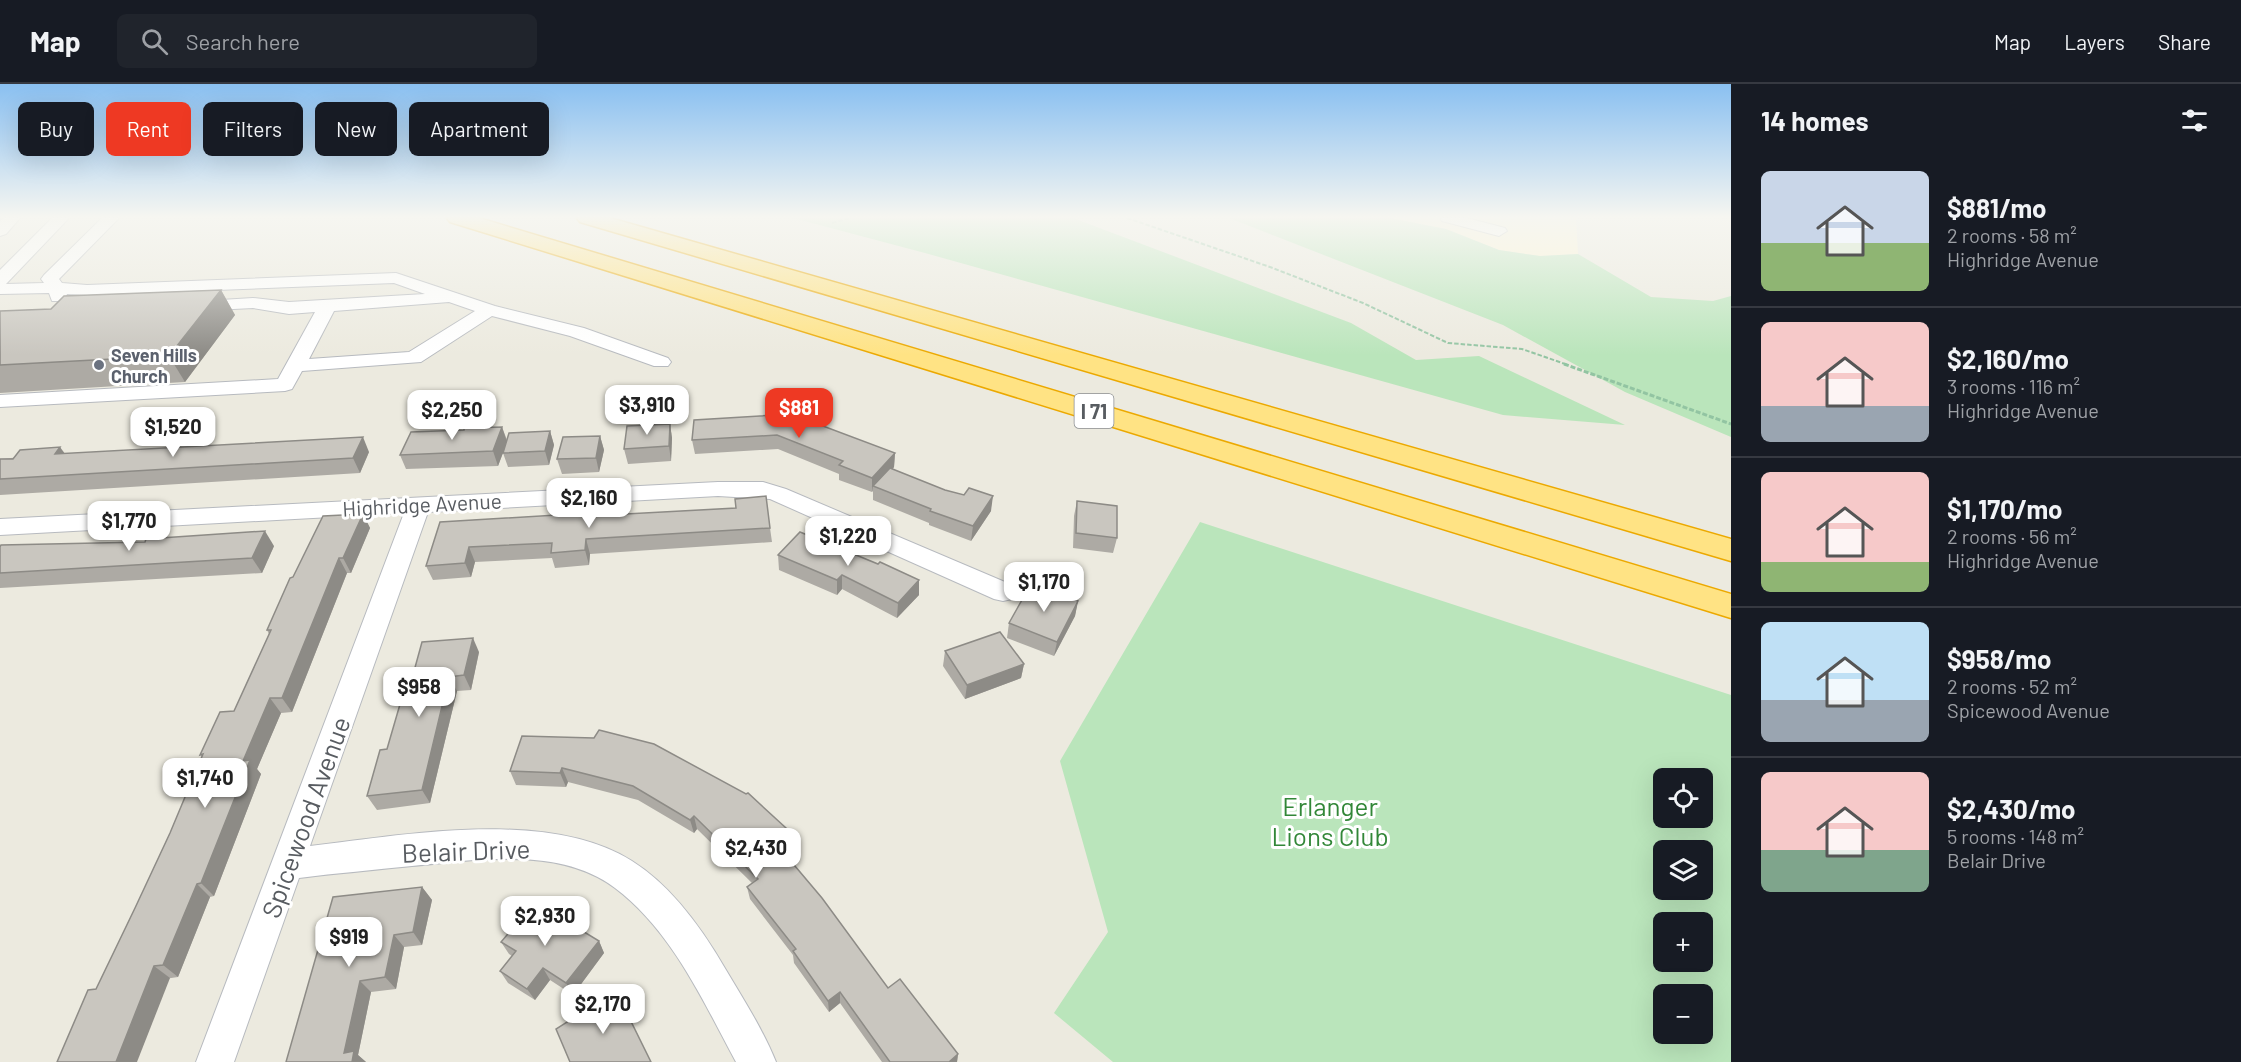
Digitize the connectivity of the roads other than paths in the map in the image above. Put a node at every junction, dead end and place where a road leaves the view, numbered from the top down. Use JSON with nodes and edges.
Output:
{"nodes":[{"id":1,"x":16,"y":264,"type":"edge"},
{"id":2,"x":65,"y":264,"type":"edge"},
{"id":3,"x":607,"y":264,"type":"edge"},
{"id":4,"x":745,"y":264,"type":"edge"},
{"id":5,"x":0,"y":280,"type":"edge"},
{"id":6,"x":266,"y":283,"type":"junction"},
{"id":7,"x":57,"y":288,"type":"junction"},
{"id":8,"x":0,"y":289,"type":"edge"},
{"id":9,"x":454,"y":298,"type":"junction"},
{"id":10,"x":253,"y":303,"type":"junction"},
{"id":11,"x":327,"y":306,"type":"junction"},
{"id":12,"x":174,"y":307,"type":"edge"},
{"id":13,"x":74,"y":310,"type":"edge"},
{"id":14,"x":489,"y":310,"type":"junction"},
{"id":15,"x":661,"y":362,"type":"dead end"},
{"id":16,"x":295,"y":366,"type":"junction"},
{"id":17,"x":7,"y":409,"type":"edge"},
{"id":18,"x":1380,"y":447,"type":"junction"},
{"id":19,"x":420,"y":504,"type":"junction"},
{"id":20,"x":0,"y":527,"type":"edge"},
{"id":21,"x":1731,"y":532,"type":"edge"},
{"id":22,"x":1731,"y":550,"type":"edge"},
{"id":23,"x":1003,"y":592,"type":"dead end"},
{"id":24,"x":1731,"y":606,"type":"edge"},
{"id":25,"x":288,"y":864,"type":"junction"},
{"id":26,"x":215,"y":1062,"type":"edge"},
{"id":27,"x":757,"y":1062,"type":"edge"}],
"edges":[{"from":1,"to":5,"type":"street"},
{"from":2,"to":7,"type":"street"},
{"from":3,"to":24,"type":"highway","number":"I 71"},
{"from":4,"to":18,"type":"highway","number":"I 71"},
{"from":6,"to":7,"type":"street"},
{"from":6,"to":9,"type":"street"},
{"from":6,"to":10,"type":"street"},
{"from":7,"to":8,"type":"street"},
{"from":7,"to":13,"type":"street"},
{"from":9,"to":11,"type":"street"},
{"from":9,"to":14,"type":"street"},
{"from":10,"to":11,"type":"street"},
{"from":10,"to":12,"type":"street"},
{"from":11,"to":16,"type":"street"},
{"from":14,"to":15,"type":"street"},
{"from":14,"to":16,"type":"street"},
{"from":16,"to":17,"type":"street"},
{"from":18,"to":21,"type":"highway"},
{"from":18,"to":22,"type":"highway","number":"I 71"},
{"from":19,"to":20,"type":"street","name":"Highridge Avenue"},
{"from":19,"to":23,"type":"street","name":"Highridge Avenue"},
{"from":19,"to":25,"type":"street","name":"Spicewood Avenue"},
{"from":25,"to":26,"type":"street","name":"Spicewood Avenue"},
{"from":25,"to":27,"type":"street","name":"Belair Drive"}]}
